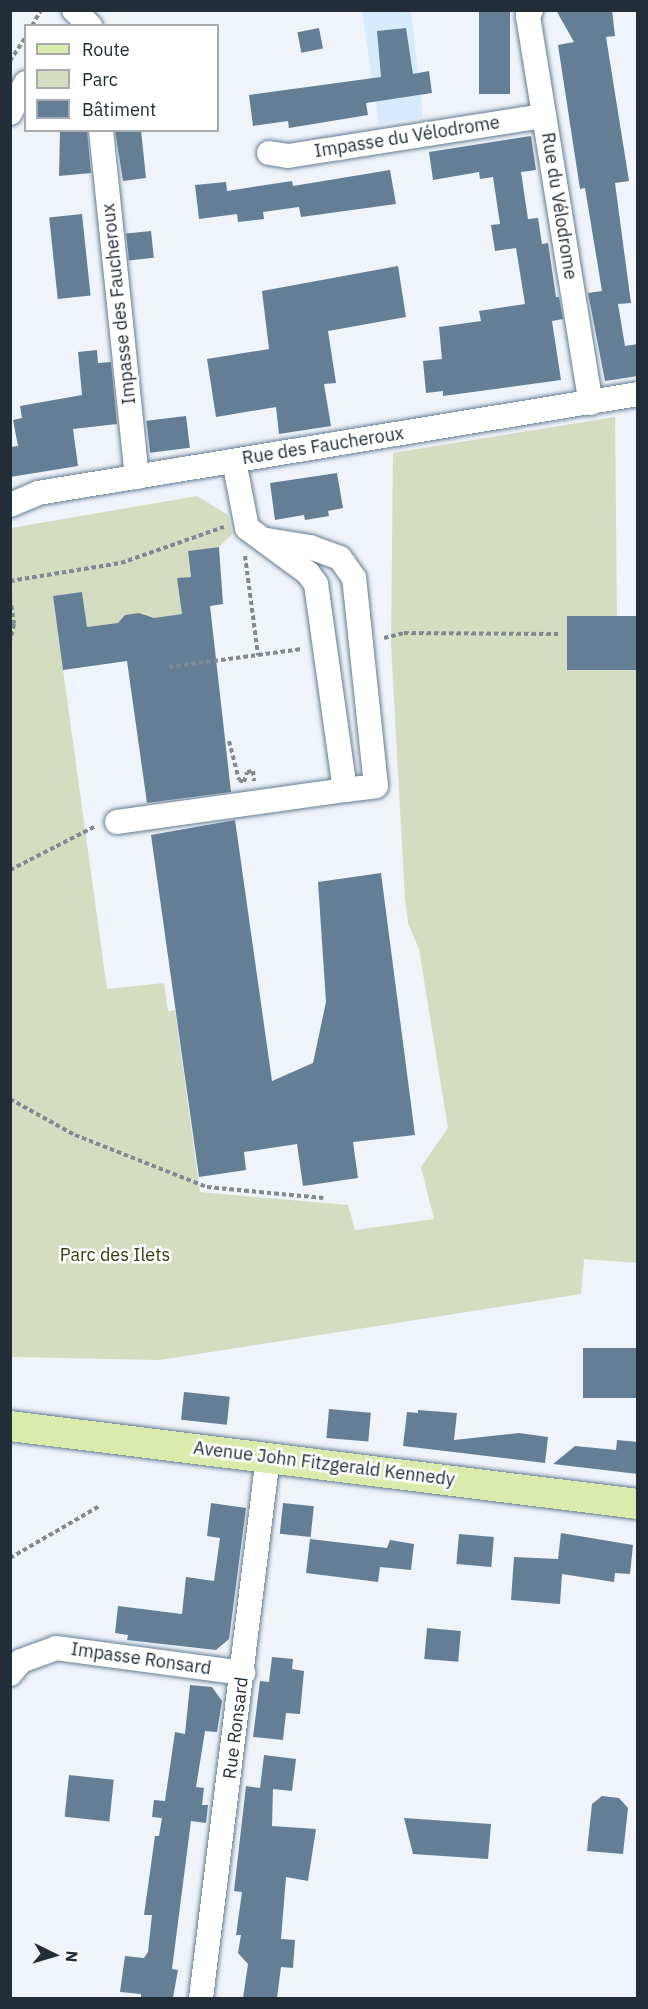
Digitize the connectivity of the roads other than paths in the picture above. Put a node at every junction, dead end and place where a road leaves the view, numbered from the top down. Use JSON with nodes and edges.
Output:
{"nodes":[{"id":1,"x":69,"y":10,"type":"edge"},
{"id":2,"x":74,"y":10,"type":"edge"},
{"id":3,"x":531,"y":10,"type":"edge"},
{"id":4,"x":60,"y":24,"type":"edge"},
{"id":5,"x":88,"y":24,"type":"edge"},
{"id":6,"x":24,"y":87,"type":"edge"},
{"id":7,"x":10,"y":113,"type":"edge"},
{"id":8,"x":544,"y":116,"type":"junction"},
{"id":9,"x":101,"y":132,"type":"edge"},
{"id":10,"x":269,"y":153,"type":"dead end"},
{"id":11,"x":638,"y":394,"type":"edge"},
{"id":12,"x":591,"y":403,"type":"junction"},
{"id":13,"x":234,"y":461,"type":"junction"},
{"id":14,"x":137,"y":477,"type":"junction"},
{"id":15,"x":10,"y":506,"type":"edge"},
{"id":16,"x":253,"y":529,"type":"junction"},
{"id":17,"x":345,"y":790,"type":"junction"},
{"id":18,"x":117,"y":822,"type":"road end"},
{"id":19,"x":10,"y":1426,"type":"edge"},
{"id":20,"x":268,"y":1457,"type":"junction"},
{"id":21,"x":638,"y":1504,"type":"edge"},
{"id":22,"x":243,"y":1673,"type":"junction"},
{"id":23,"x":10,"y":1674,"type":"edge"},
{"id":24,"x":201,"y":1998,"type":"edge"}],
"edges":[{"from":1,"to":4,"type":"street"},
{"from":2,"to":5,"type":"street"},
{"from":3,"to":8,"type":"street","name":"Rue du Vélodrome"},
{"from":6,"to":7,"type":"street"},
{"from":8,"to":10,"type":"street","name":"Impasse du Vélodrome"},
{"from":8,"to":12,"type":"street","name":"Rue du Vélodrome"},
{"from":9,"to":14,"type":"street","name":"Impasse des Faucheroux"},
{"from":11,"to":12,"type":"street","name":"Rue des Faucheroux"},
{"from":12,"to":13,"type":"street","name":"Rue des Faucheroux"},
{"from":13,"to":14,"type":"street","name":"Rue des Faucheroux"},
{"from":13,"to":16,"type":"street"},
{"from":14,"to":15,"type":"street","name":"Rue des Faucheroux"},
{"from":16,"to":17,"type":"street"},
{"from":16,"to":17,"type":"street"},
{"from":17,"to":18,"type":"street"},
{"from":19,"to":20,"type":"main road","name":"Avenue John Fitzgerald Kennedy"},
{"from":20,"to":21,"type":"main road","name":"Avenue John Fitzgerald Kennedy"},
{"from":20,"to":22,"type":"street","name":"Rue Ronsard"},
{"from":22,"to":23,"type":"street","name":"Impasse Ronsard"},
{"from":22,"to":24,"type":"street","name":"Rue Ronsard"}]}
